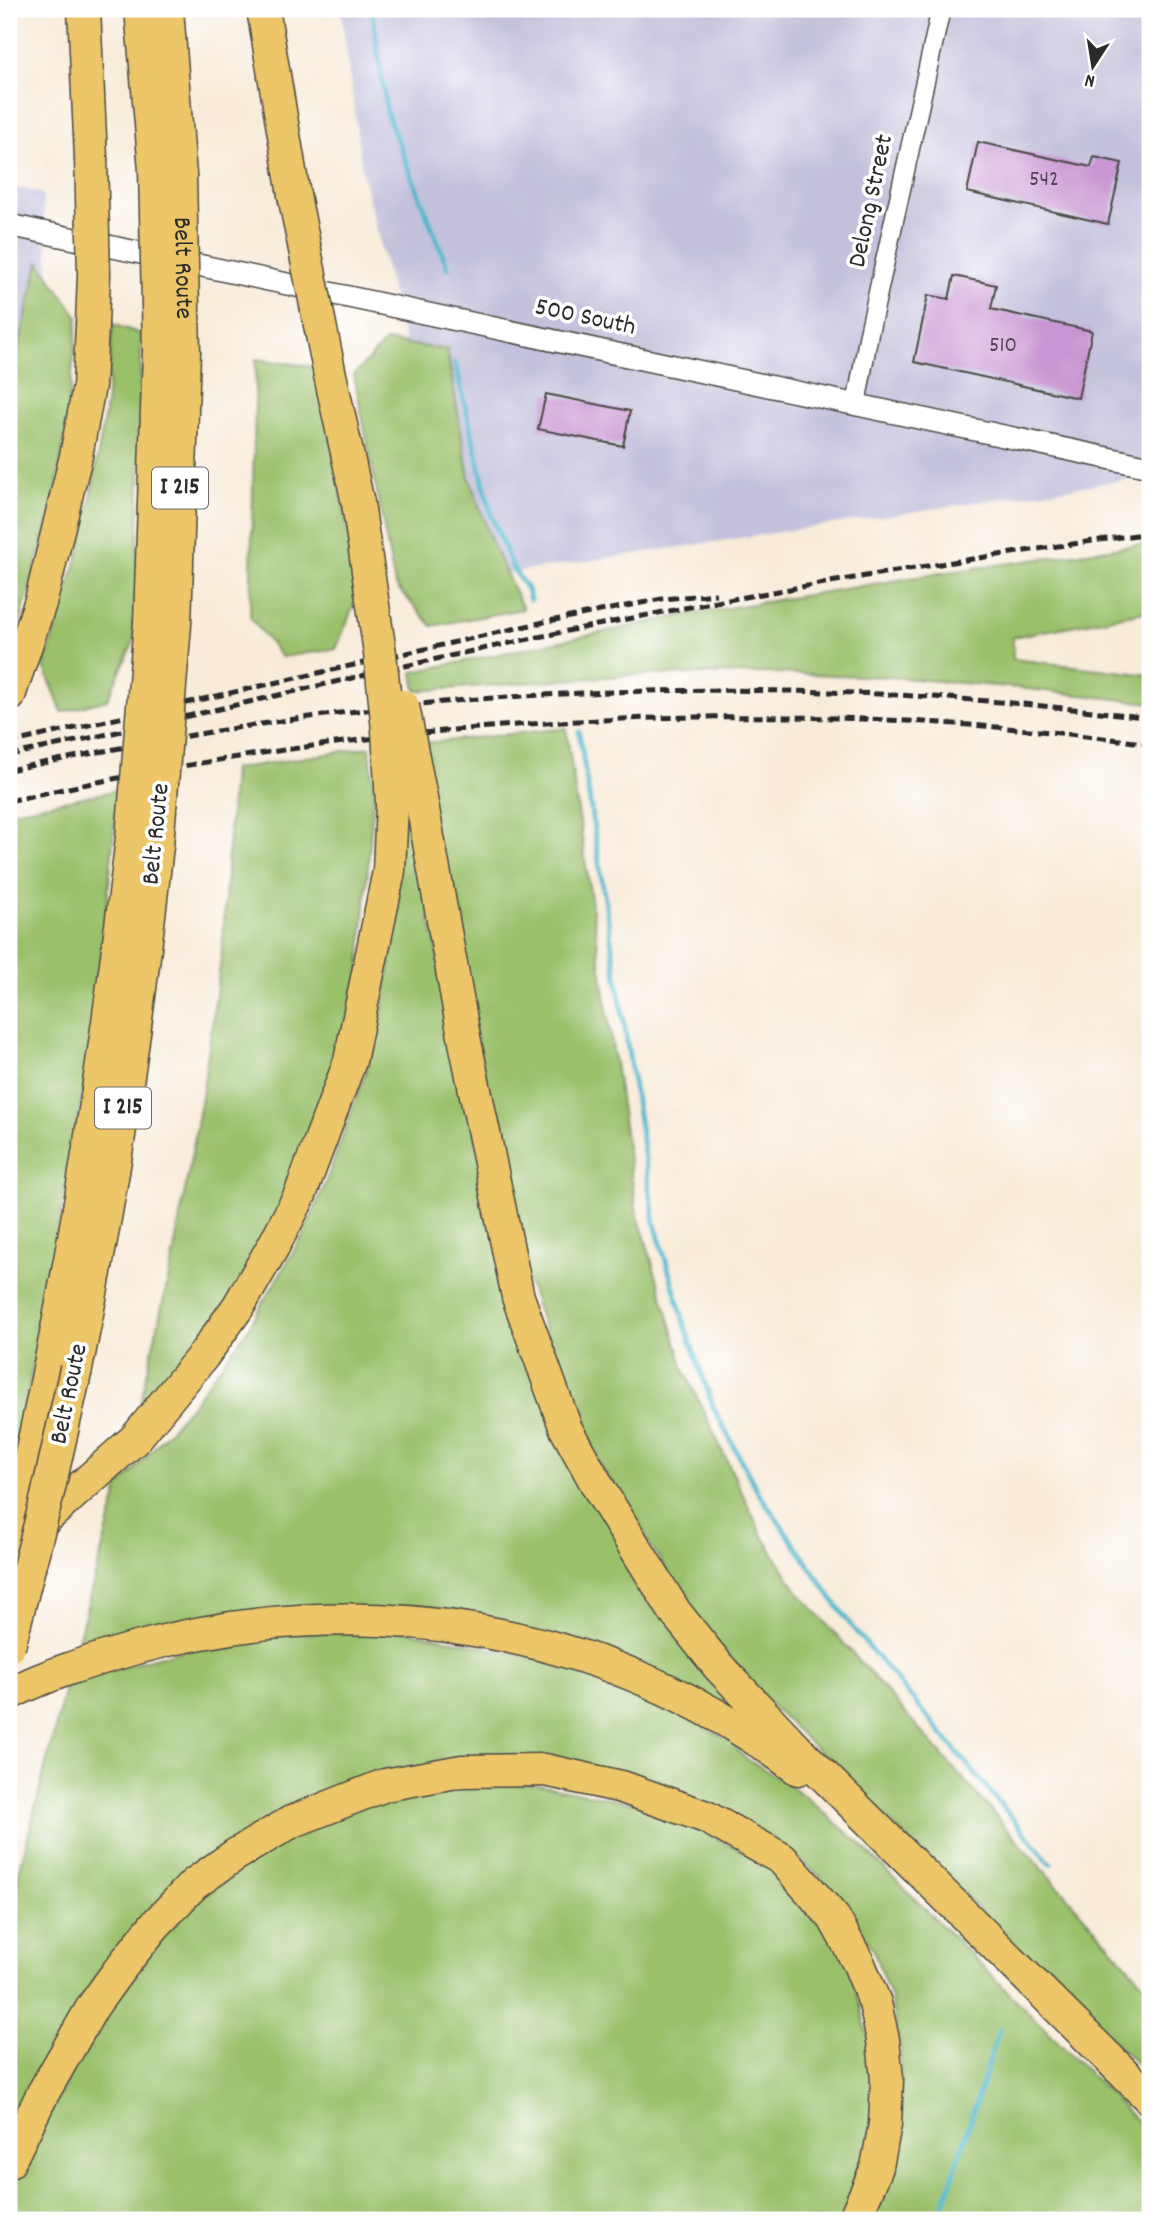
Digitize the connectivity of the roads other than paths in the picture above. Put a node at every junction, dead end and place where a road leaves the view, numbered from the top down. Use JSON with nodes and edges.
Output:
{"nodes":[{"id":1,"x":84,"y":9,"type":"edge"},
{"id":2,"x":141,"y":9,"type":"edge"},
{"id":3,"x":167,"y":9,"type":"edge"},
{"id":4,"x":263,"y":9,"type":"edge"},
{"id":5,"x":941,"y":9,"type":"edge"},
{"id":6,"x":168,"y":172,"type":"junction"},
{"id":7,"x":9,"y":225,"type":"edge"},
{"id":8,"x":856,"y":405,"type":"junction"},
{"id":9,"x":1150,"y":467,"type":"edge"},
{"id":10,"x":9,"y":696,"type":"edge"},
{"id":11,"x":407,"y":802,"type":"junction"},
{"id":12,"x":65,"y":1359,"type":"junction"},
{"id":13,"x":9,"y":1549,"type":"edge"},
{"id":14,"x":9,"y":1646,"type":"edge"},
{"id":15,"x":9,"y":1694,"type":"edge"},
{"id":16,"x":888,"y":1838,"type":"junction"},
{"id":17,"x":1150,"y":2099,"type":"edge"},
{"id":18,"x":9,"y":2162,"type":"edge"},
{"id":19,"x":854,"y":2220,"type":"edge"}],
"edges":[{"from":1,"to":10,"type":"highway","bridge":true},
{"from":2,"to":6,"type":"highway","name":"Belt Route","number":"I 215"},
{"from":3,"to":6,"type":"highway","name":"Belt Route","number":"I 215"},
{"from":4,"to":11,"type":"highway","bridge":true},
{"from":5,"to":8,"type":"street","name":"Delong Street"},
{"from":6,"to":12,"type":"highway","name":"Belt Route","number":"I 215","bridge":true},
{"from":7,"to":8,"type":"street","name":"500 South"},
{"from":8,"to":9,"type":"street","name":"500 South"},
{"from":11,"to":13,"type":"highway"},
{"from":11,"to":16,"type":"highway"},
{"from":12,"to":13,"type":"highway","name":"Belt Route","number":"I 215"},
{"from":12,"to":14,"type":"highway","name":"Belt Route","number":"I 215","bridge":true},
{"from":15,"to":16,"type":"highway"},
{"from":16,"to":17,"type":"highway"},
{"from":18,"to":19,"type":"highway"}]}
